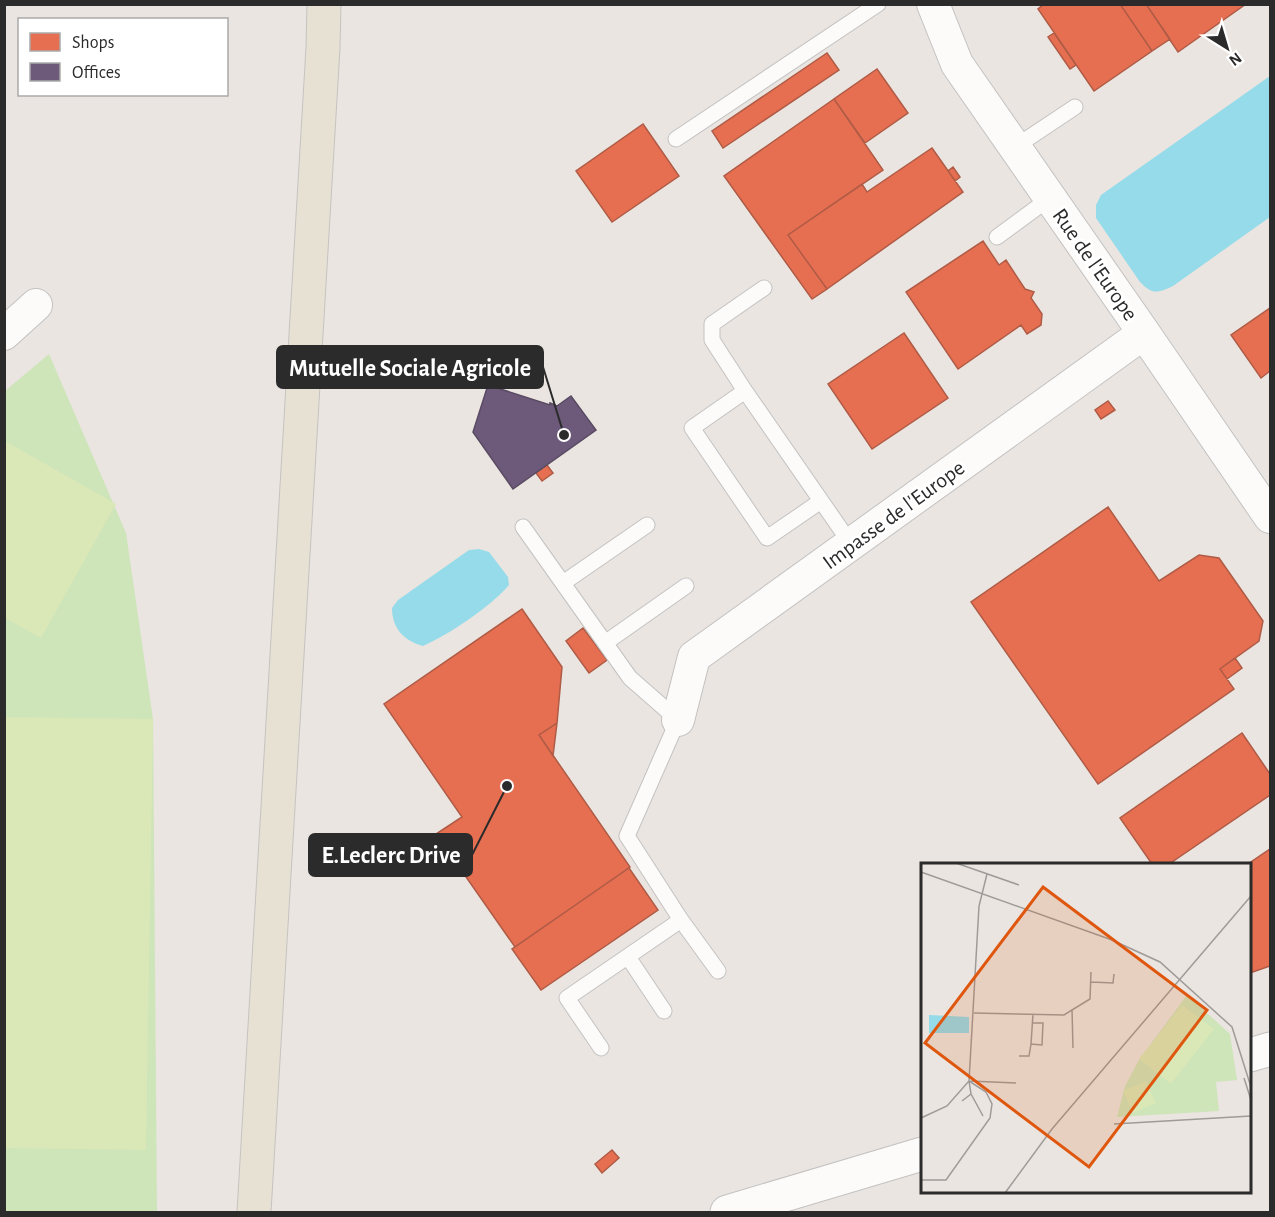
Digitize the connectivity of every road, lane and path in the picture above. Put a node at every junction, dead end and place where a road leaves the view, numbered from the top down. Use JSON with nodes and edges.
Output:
{"nodes":[{"id":1,"x":324,"y":4,"type":"edge"},
{"id":2,"x":878,"y":4,"type":"edge"},
{"id":3,"x":933,"y":4,"type":"edge"},
{"id":4,"x":1075,"y":107,"type":"dead end"},
{"id":5,"x":676,"y":139,"type":"dead end"},
{"id":6,"x":1015,"y":147,"type":"junction"},
{"id":7,"x":1050,"y":198,"type":"junction"},
{"id":8,"x":997,"y":237,"type":"dead end"},
{"id":9,"x":764,"y":288,"type":"dead end"},
{"id":10,"x":36,"y":305,"type":"dead end"},
{"id":11,"x":1144,"y":333,"type":"junction"},
{"id":12,"x":4,"y":334,"type":"edge"},
{"id":13,"x":745,"y":391,"type":"junction"},
{"id":14,"x":821,"y":501,"type":"junction"},
{"id":15,"x":1270,"y":517,"type":"edge"},
{"id":16,"x":646,"y":525,"type":"dead end"},
{"id":17,"x":523,"y":527,"type":"dead end"},
{"id":18,"x":851,"y":544,"type":"junction"},
{"id":19,"x":563,"y":583,"type":"junction"},
{"id":20,"x":686,"y":586,"type":"dead end"},
{"id":21,"x":605,"y":643,"type":"junction"},
{"id":22,"x":678,"y":720,"type":"junction"},
{"id":23,"x":681,"y":920,"type":"junction"},
{"id":24,"x":628,"y":957,"type":"junction"},
{"id":25,"x":718,"y":971,"type":"dead end"},
{"id":26,"x":664,"y":1011,"type":"dead end"},
{"id":27,"x":601,"y":1048,"type":"dead end"},
{"id":28,"x":1270,"y":1049,"type":"edge"},
{"id":29,"x":1251,"y":1055,"type":"edge"},
{"id":30,"x":921,"y":1154,"type":"edge"},
{"id":31,"x":254,"y":1212,"type":"edge"},
{"id":32,"x":727,"y":1212,"type":"edge"}],
"edges":[{"from":1,"to":31,"type":"main road"},
{"from":2,"to":5,"type":"lane"},
{"from":3,"to":6,"type":"street","name":"Rue de l'Europe"},
{"from":4,"to":6,"type":"lane"},
{"from":6,"to":7,"type":"street","name":"Rue de l'Europe"},
{"from":7,"to":8,"type":"lane"},
{"from":7,"to":11,"type":"street","name":"Rue de l'Europe"},
{"from":9,"to":13,"type":"lane"},
{"from":10,"to":12,"type":"street"},
{"from":11,"to":15,"type":"street","name":"Rue de l'Europe"},
{"from":11,"to":18,"type":"street","name":"Impasse de l'Europe"},
{"from":13,"to":14,"type":"lane"},
{"from":13,"to":14,"type":"lane"},
{"from":14,"to":18,"type":"lane"},
{"from":16,"to":19,"type":"lane"},
{"from":17,"to":19,"type":"lane"},
{"from":18,"to":22,"type":"street","name":"Impasse de l'Europe"},
{"from":19,"to":21,"type":"lane"},
{"from":20,"to":21,"type":"lane"},
{"from":21,"to":22,"type":"lane"},
{"from":22,"to":23,"type":"lane"},
{"from":23,"to":24,"type":"lane"},
{"from":23,"to":25,"type":"lane"},
{"from":24,"to":26,"type":"lane"},
{"from":24,"to":27,"type":"lane"},
{"from":28,"to":29,"type":"street"},
{"from":30,"to":32,"type":"street"}]}
